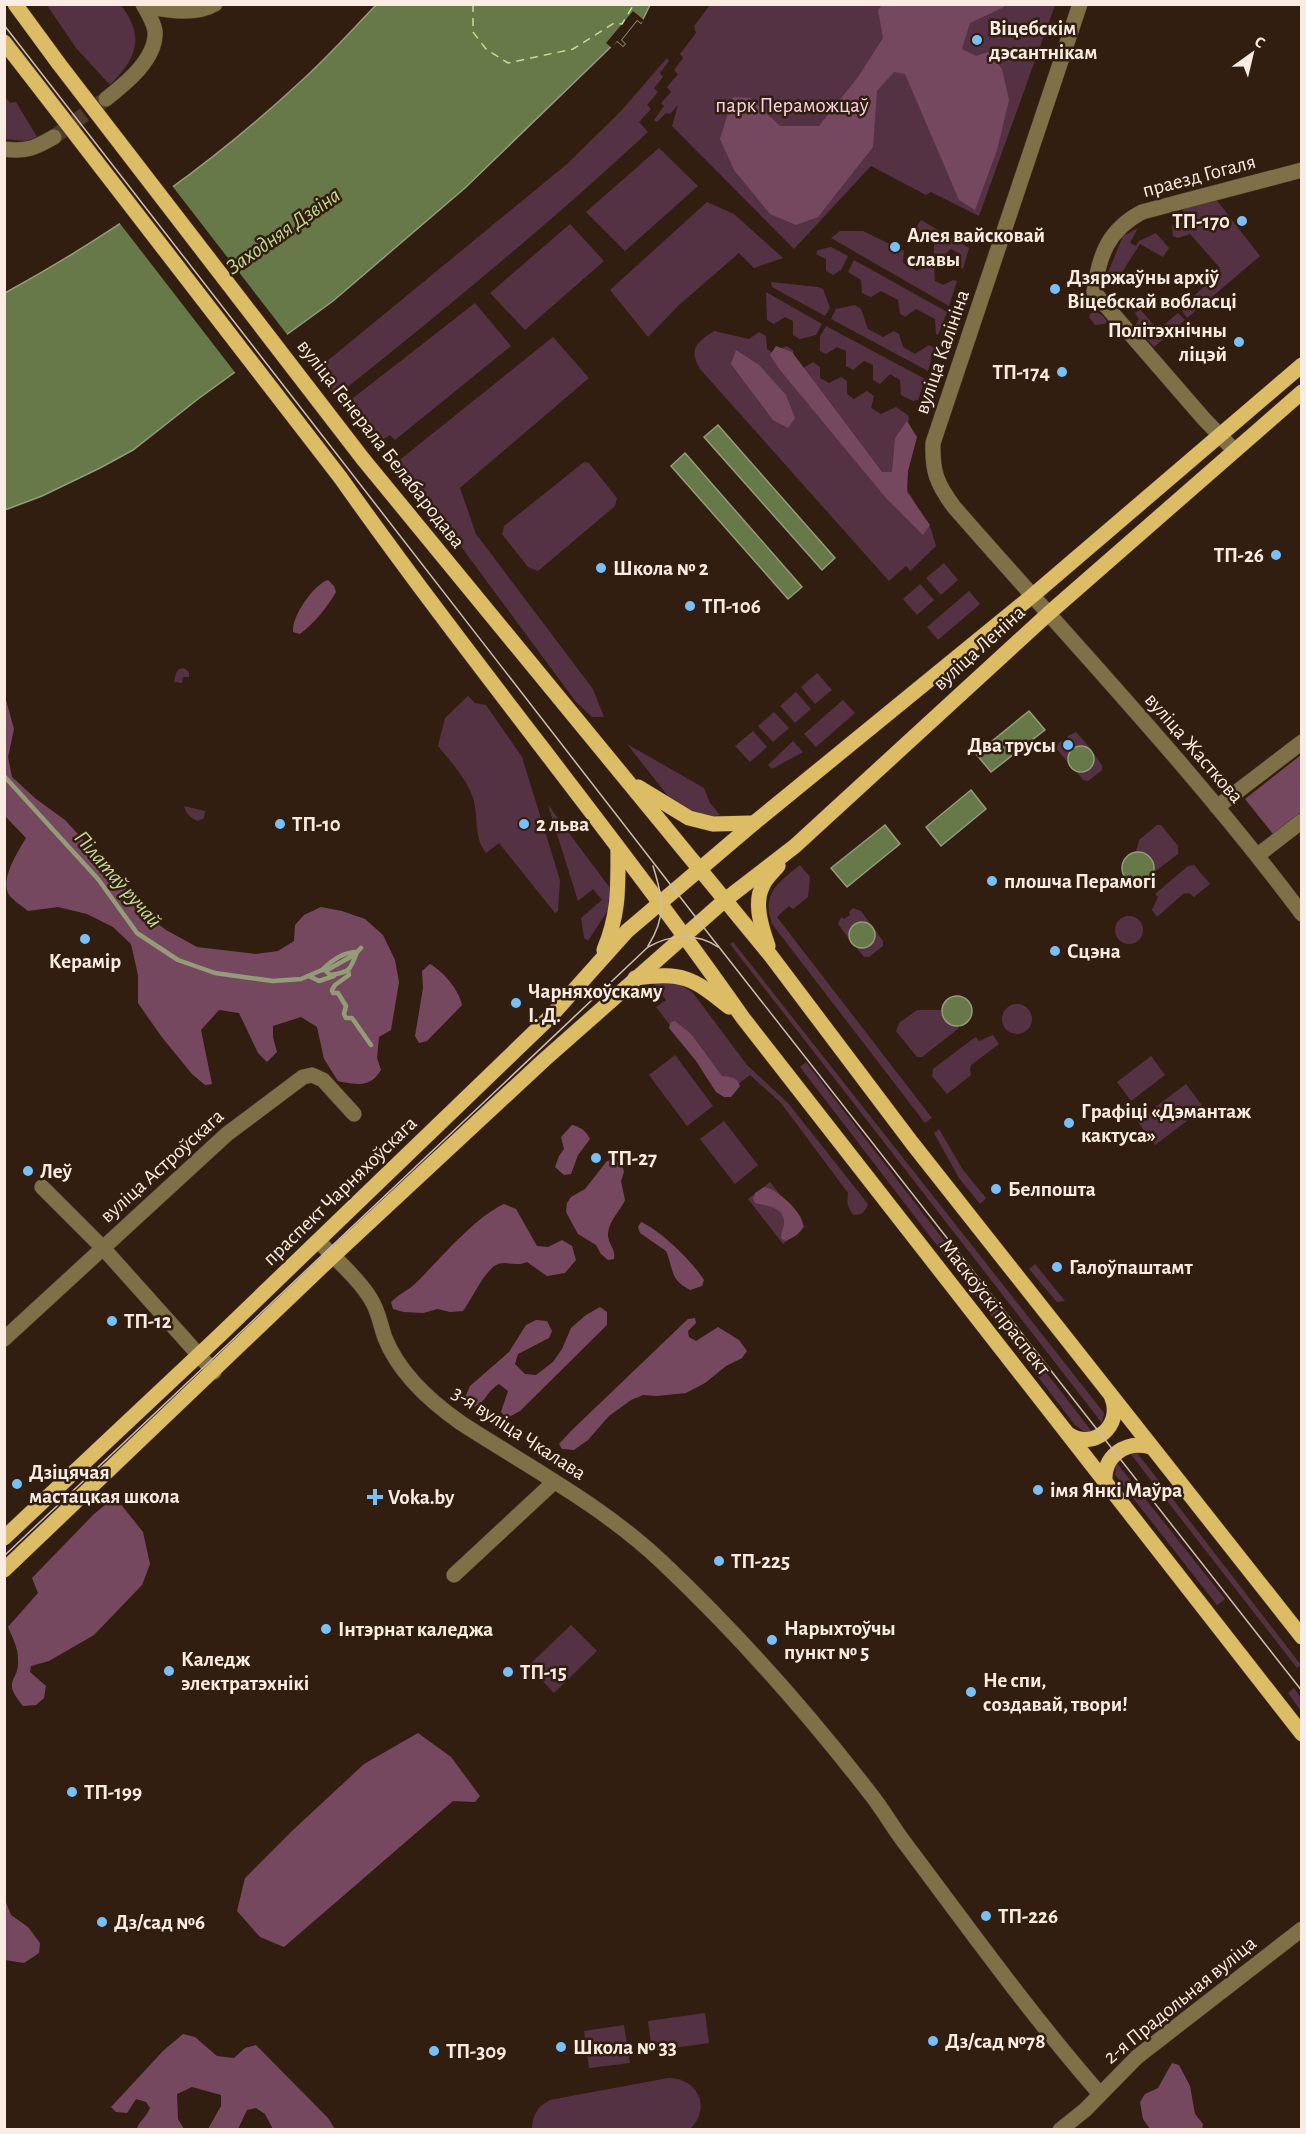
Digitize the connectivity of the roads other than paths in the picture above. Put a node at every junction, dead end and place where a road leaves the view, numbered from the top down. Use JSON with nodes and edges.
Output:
{"nodes":[{"id":1,"x":15,"y":4,"type":"edge"},
{"id":2,"x":215,"y":4,"type":"edge"},
{"id":3,"x":1080,"y":4,"type":"edge"},
{"id":4,"x":143,"y":5,"type":"edge"},
{"id":5,"x":4,"y":42,"type":"edge"},
{"id":6,"x":106,"y":99,"type":"tunnel mouth"},
{"id":7,"x":54,"y":137,"type":"tunnel mouth"},
{"id":8,"x":4,"y":149,"type":"edge"},
{"id":9,"x":1302,"y":171,"type":"edge"},
{"id":10,"x":1302,"y":365,"type":"edge"},
{"id":11,"x":1302,"y":392,"type":"edge"},
{"id":12,"x":1220,"y":435,"type":"junction"},
{"id":13,"x":1234,"y":450,"type":"junction"},
{"id":14,"x":1032,"y":596,"type":"junction"},
{"id":15,"x":1048,"y":614,"type":"junction"},
{"id":16,"x":1302,"y":742,"type":"edge"},
{"id":17,"x":625,"y":779,"type":"junction"},
{"id":18,"x":1217,"y":807,"type":"junction"},
{"id":19,"x":1302,"y":821,"type":"edge"},
{"id":20,"x":754,"y":823,"type":"junction"},
{"id":21,"x":795,"y":846,"type":"junction"},
{"id":22,"x":618,"y":850,"type":"junction"},
{"id":23,"x":1258,"y":855,"type":"junction"},
{"id":24,"x":700,"y":869,"type":"junction"},
{"id":25,"x":725,"y":900,"type":"junction"},
{"id":26,"x":659,"y":903,"type":"junction"},
{"id":27,"x":1302,"y":914,"type":"edge"},
{"id":28,"x":685,"y":935,"type":"junction"},
{"id":29,"x":771,"y":956,"type":"junction"},
{"id":30,"x":600,"y":959,"type":"junction"},
{"id":31,"x":635,"y":978,"type":"junction"},
{"id":32,"x":743,"y":1018,"type":"junction"},
{"id":33,"x":354,"y":1114,"type":"dead end"},
{"id":34,"x":42,"y":1188,"type":"dead end"},
{"id":35,"x":318,"y":1241,"type":"junction"},
{"id":36,"x":103,"y":1248,"type":"junction"},
{"id":37,"x":333,"y":1256,"type":"junction"},
{"id":38,"x":4,"y":1339,"type":"edge"},
{"id":39,"x":198,"y":1355,"type":"junction"},
{"id":40,"x":214,"y":1372,"type":"junction"},
{"id":41,"x":1112,"y":1398,"type":"junction"},
{"id":42,"x":1065,"y":1432,"type":"junction"},
{"id":43,"x":1151,"y":1447,"type":"junction"},
{"id":44,"x":554,"y":1482,"type":"junction"},
{"id":45,"x":1105,"y":1483,"type":"junction"},
{"id":46,"x":4,"y":1538,"type":"edge"},
{"id":47,"x":4,"y":1570,"type":"edge"},
{"id":48,"x":454,"y":1575,"type":"dead end"},
{"id":49,"x":1302,"y":1637,"type":"edge"},
{"id":50,"x":1302,"y":1734,"type":"edge"},
{"id":51,"x":1302,"y":1929,"type":"edge"},
{"id":52,"x":1100,"y":2094,"type":"junction"},
{"id":53,"x":1060,"y":2130,"type":"edge"}],
"edges":[{"from":1,"to":17,"type":"main road","name":"вуліца Генерала Белабародава","bridge":true},
{"from":2,"to":4,"type":"street"},
{"from":3,"to":14,"type":"street","name":"вуліца Калініна"},
{"from":4,"to":6,"type":"street"},
{"from":5,"to":22,"type":"main road","bridge":true},
{"from":7,"to":8,"type":"street"},
{"from":9,"to":12,"type":"street","name":"праезд Гогаля"},
{"from":10,"to":12,"type":"main road","name":"вуліца Леніна"},
{"from":11,"to":13,"type":"main road","name":"вуліца Леніна"},
{"from":12,"to":13,"type":"street","name":"праезд Гогаля"},
{"from":12,"to":14,"type":"main road","name":"вуліца Леніна"},
{"from":13,"to":15,"type":"main road","name":"вуліца Леніна"},
{"from":14,"to":15,"type":"street","name":"вуліца Калініна"},
{"from":14,"to":20,"type":"main road","name":"вуліца Леніна"},
{"from":15,"to":18,"type":"street","name":"вуліца Жасткова"},
{"from":15,"to":21,"type":"main road","name":"вуліца Леніна"},
{"from":16,"to":18,"type":"street"},
{"from":17,"to":20,"type":"main road"},
{"from":17,"to":24,"type":"main road","name":"вуліца Генерала Белабародава"},
{"from":18,"to":23,"type":"street","name":"вуліца Жасткова"},
{"from":19,"to":23,"type":"street"},
{"from":20,"to":24,"type":"main road","name":"вуліца Леніна"},
{"from":21,"to":25,"type":"main road","name":"вуліца Леніна"},
{"from":21,"to":29,"type":"main road"},
{"from":22,"to":26,"type":"main road"},
{"from":22,"to":30,"type":"main road"},
{"from":23,"to":27,"type":"street","name":"вуліца Жасткова"},
{"from":24,"to":25,"type":"main road","name":"вуліца Генерала Белабародава"},
{"from":24,"to":26,"type":"main road","name":"праспект Чарняхоўскага"},
{"from":25,"to":28,"type":"main road","name":"вуліца Леніна"},
{"from":25,"to":29,"type":"main road","name":"Маскоўскі праспект"},
{"from":26,"to":28,"type":"main road","name":"Маскоўскі праспект"},
{"from":26,"to":30,"type":"main road","name":"праспект Чарняхоўскага"},
{"from":28,"to":31,"type":"main road","name":"праспект Чарняхоўскага"},
{"from":28,"to":32,"type":"main road","name":"Маскоўскі праспект"},
{"from":29,"to":41,"type":"main road","name":"Маскоўскі праспект"},
{"from":30,"to":35,"type":"main road","name":"праспект Чарняхоўскага"},
{"from":31,"to":32,"type":"main road"},
{"from":31,"to":37,"type":"main road","name":"праспект Чарняхоўскага"},
{"from":32,"to":42,"type":"main road","name":"Маскоўскі праспект"},
{"from":33,"to":36,"type":"street","name":"вуліца Астроўскага"},
{"from":34,"to":36,"type":"street"},
{"from":35,"to":37,"type":"street","name":"3-я вуліца Чкалава"},
{"from":35,"to":39,"type":"main road","name":"праспект Чарняхоўскага"},
{"from":36,"to":38,"type":"street","name":"вуліца Астроўскага"},
{"from":36,"to":39,"type":"street"},
{"from":37,"to":40,"type":"main road","name":"праспект Чарняхоўскага"},
{"from":37,"to":44,"type":"street","name":"3-я вуліца Чкалава"},
{"from":39,"to":40,"type":"street"},
{"from":39,"to":46,"type":"main road","name":"праспект Чарняхоўскага"},
{"from":40,"to":47,"type":"main road","name":"праспект Чарняхоўскага"},
{"from":41,"to":42,"type":"main road"},
{"from":41,"to":43,"type":"main road","name":"Маскоўскі праспект"},
{"from":42,"to":45,"type":"main road","name":"Маскоўскі праспект"},
{"from":43,"to":45,"type":"main road"},
{"from":43,"to":49,"type":"main road","name":"Маскоўскі праспект"},
{"from":44,"to":48,"type":"street"},
{"from":44,"to":52,"type":"street","name":"3-я вуліца Чкалава"},
{"from":45,"to":50,"type":"main road","name":"Маскоўскі праспект"},
{"from":51,"to":52,"type":"street","name":"2-я Прадольная вуліца"},
{"from":52,"to":53,"type":"street","name":"2-я Прадольная вуліца"}]}
